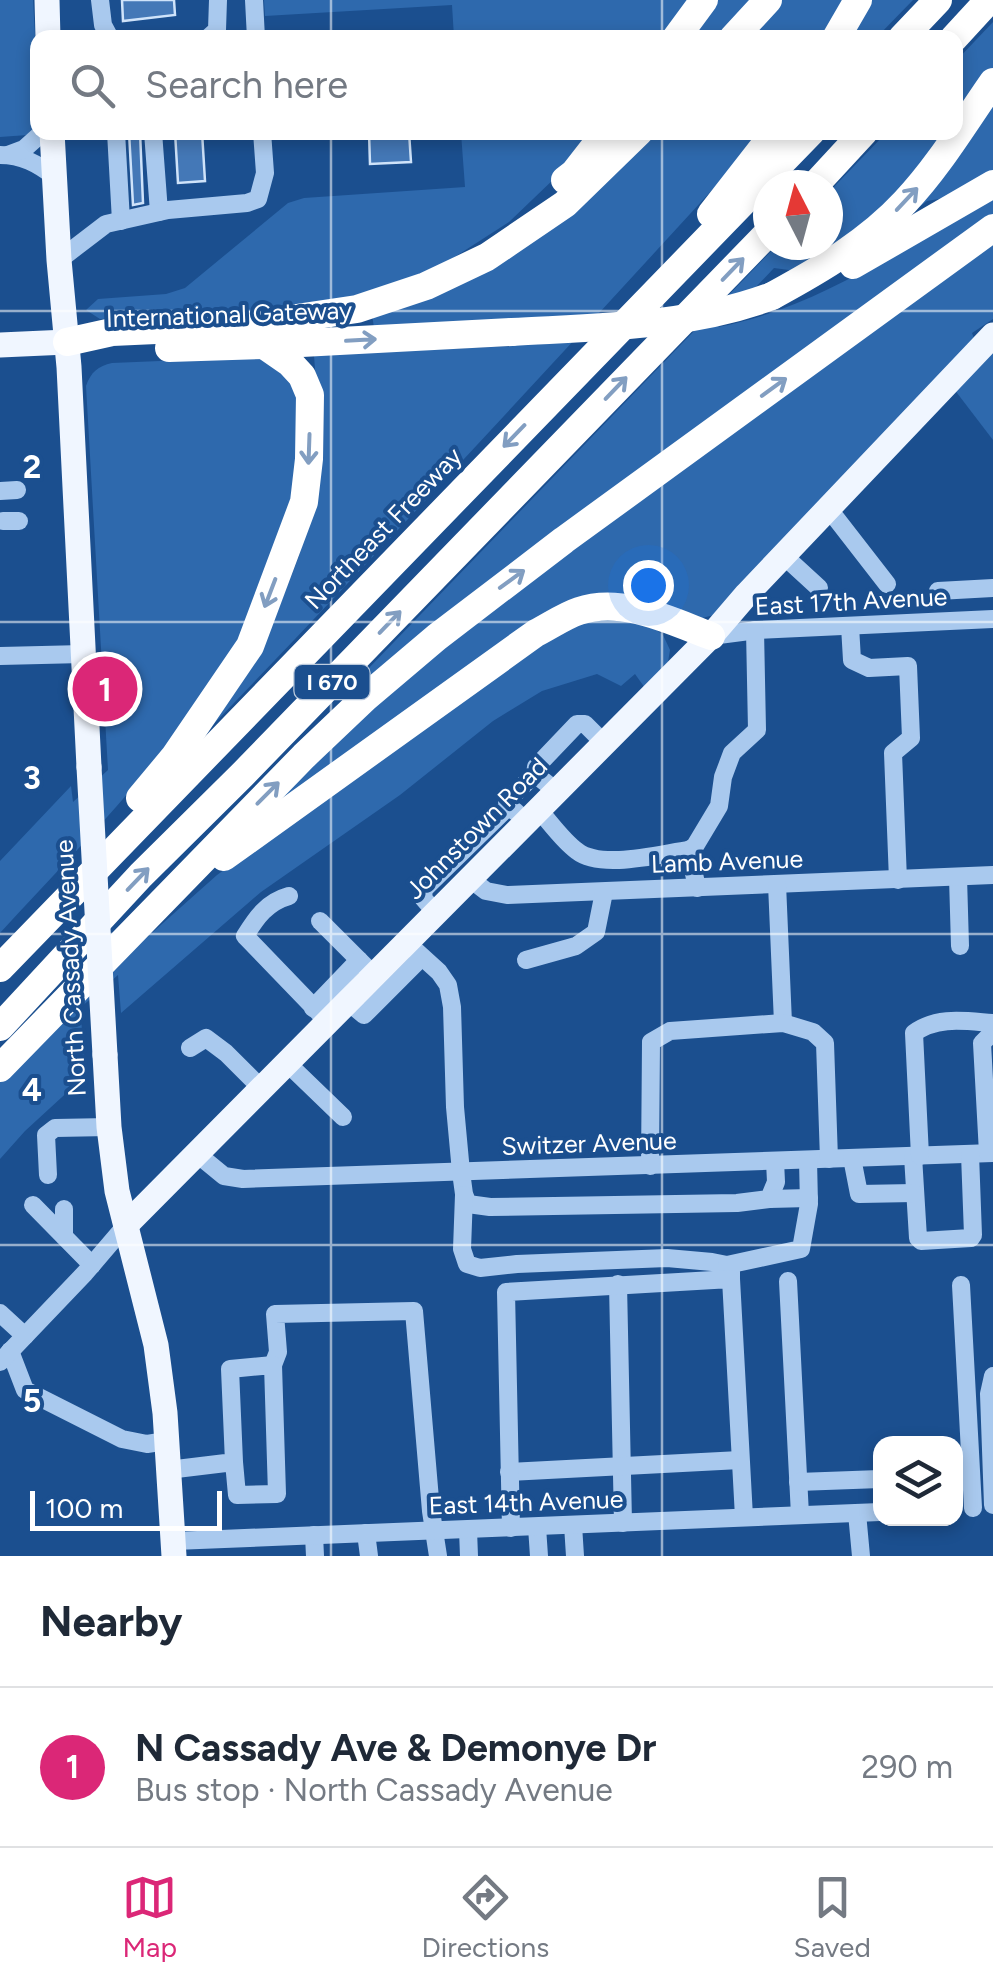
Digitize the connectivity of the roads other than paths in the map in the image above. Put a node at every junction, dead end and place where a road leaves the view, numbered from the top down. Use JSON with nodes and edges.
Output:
{"nodes":[{"id":1,"x":47,"y":0,"type":"edge"},
{"id":2,"x":100,"y":0,"type":"edge"},
{"id":3,"x":218,"y":0,"type":"edge"},
{"id":4,"x":254,"y":0,"type":"edge"},
{"id":5,"x":704,"y":0,"type":"edge"},
{"id":6,"x":768,"y":0,"type":"edge"},
{"id":7,"x":858,"y":0,"type":"edge"},
{"id":8,"x":938,"y":0,"type":"edge"},
{"id":9,"x":989,"y":0,"type":"edge"},
{"id":10,"x":48,"y":30,"type":"edge"},
{"id":11,"x":105,"y":30,"type":"edge"},
{"id":12,"x":218,"y":30,"type":"edge"},
{"id":13,"x":256,"y":30,"type":"edge"},
{"id":14,"x":682,"y":30,"type":"edge"},
{"id":15,"x":740,"y":30,"type":"edge"},
{"id":16,"x":841,"y":30,"type":"edge"},
{"id":17,"x":910,"y":30,"type":"edge"},
{"id":18,"x":961,"y":30,"type":"edge"},
{"id":19,"x":993,"y":82,"type":"edge"},
{"id":20,"x":963,"y":125,"type":"edge"},
{"id":21,"x":34,"y":140,"type":"edge"},
{"id":22,"x":53,"y":140,"type":"edge"},
{"id":23,"x":116,"y":140,"type":"edge"},
{"id":24,"x":154,"y":140,"type":"edge"},
{"id":25,"x":263,"y":140,"type":"edge"},
{"id":26,"x":600,"y":140,"type":"edge"},
{"id":27,"x":632,"y":140,"type":"edge"},
{"id":28,"x":768,"y":140,"type":"edge"},
{"id":29,"x":803,"y":140,"type":"edge"},
{"id":30,"x":856,"y":140,"type":"edge"},
{"id":31,"x":953,"y":140,"type":"edge"},
{"id":32,"x":4,"y":155,"type":"edge"},
{"id":33,"x":828,"y":170,"type":"edge"},
{"id":34,"x":55,"y":177,"type":"junction"},
{"id":35,"x":993,"y":184,"type":"edge"},
{"id":36,"x":159,"y":212,"type":"junction"},
{"id":37,"x":121,"y":221,"type":"junction"},
{"id":38,"x":993,"y":228,"type":"edge"},
{"id":39,"x":753,"y":248,"type":"edge"},
{"id":40,"x":59,"y":260,"type":"junction"},
{"id":41,"x":426,"y":286,"type":"junction"},
{"id":42,"x":772,"y":296,"type":"junction"},
{"id":43,"x":635,"y":313,"type":"junction"},
{"id":44,"x":993,"y":335,"type":"edge"},
{"id":45,"x":66,"y":342,"type":"junction"},
{"id":46,"x":0,"y":345,"type":"edge"},
{"id":47,"x":264,"y":346,"type":"junction"},
{"id":48,"x":828,"y":508,"type":"junction"},
{"id":49,"x":783,"y":555,"type":"junction"},
{"id":50,"x":887,"y":584,"type":"dead end"},
{"id":51,"x":819,"y":588,"type":"dead end"},
{"id":52,"x":993,"y":588,"type":"edge"},
{"id":53,"x":965,"y":589,"type":"junction"},
{"id":54,"x":938,"y":591,"type":"dead end"},
{"id":55,"x":993,"y":619,"type":"edge"},
{"id":56,"x":967,"y":621,"type":"junction"},
{"id":57,"x":850,"y":626,"type":"junction"},
{"id":58,"x":755,"y":630,"type":"junction"},
{"id":59,"x":711,"y":636,"type":"junction"},
{"id":60,"x":83,"y":654,"type":"junction"},
{"id":61,"x":0,"y":656,"type":"edge"},
{"id":62,"x":604,"y":742,"type":"junction"},
{"id":63,"x":535,"y":774,"type":"junction"},
{"id":64,"x":533,"y":806,"type":"junction"},
{"id":65,"x":689,"y":850,"type":"junction"},
{"id":66,"x":993,"y":876,"type":"edge"},
{"id":67,"x":958,"y":877,"type":"junction"},
{"id":68,"x":469,"y":878,"type":"junction"},
{"id":69,"x":898,"y":880,"type":"junction"},
{"id":70,"x":776,"y":884,"type":"junction"},
{"id":71,"x":697,"y":888,"type":"junction"},
{"id":72,"x":604,"y":892,"type":"junction"},
{"id":73,"x":289,"y":896,"type":"dead end"},
{"id":74,"x":435,"y":912,"type":"junction"},
{"id":75,"x":152,"y":913,"type":"junction"},
{"id":76,"x":52,"y":915,"type":"junction"},
{"id":77,"x":320,"y":921,"type":"dead end"},
{"id":78,"x":960,"y":946,"type":"dead end"},
{"id":79,"x":414,"y":949,"type":"junction"},
{"id":80,"x":526,"y":960,"type":"dead end"},
{"id":81,"x":0,"y":968,"type":"edge"},
{"id":82,"x":366,"y":968,"type":"junction"},
{"id":83,"x":347,"y":1001,"type":"junction"},
{"id":84,"x":320,"y":1014,"type":"junction"},
{"id":85,"x":783,"y":1023,"type":"junction"},
{"id":86,"x":0,"y":1027,"type":"edge"},
{"id":87,"x":993,"y":1029,"type":"edge"},
{"id":88,"x":190,"y":1048,"type":"dead end"},
{"id":89,"x":286,"y":1062,"type":"junction"},
{"id":90,"x":0,"y":1068,"type":"edge"},
{"id":91,"x":261,"y":1088,"type":"junction"},
{"id":92,"x":343,"y":1117,"type":"dead end"},
{"id":93,"x":110,"y":1127,"type":"junction"},
{"id":94,"x":984,"y":1153,"type":"edge"},
{"id":95,"x":196,"y":1154,"type":"junction"},
{"id":96,"x":916,"y":1156,"type":"junction"},
{"id":97,"x":852,"y":1158,"type":"junction"},
{"id":98,"x":829,"y":1159,"type":"junction"},
{"id":99,"x":808,"y":1160,"type":"junction"},
{"id":100,"x":774,"y":1161,"type":"junction"},
{"id":101,"x":650,"y":1166,"type":"junction"},
{"id":102,"x":569,"y":1169,"type":"junction"},
{"id":103,"x":461,"y":1172,"type":"junction"},
{"id":104,"x":48,"y":1175,"type":"dead end"},
{"id":105,"x":914,"y":1192,"type":"junction"},
{"id":106,"x":464,"y":1195,"type":"junction"},
{"id":107,"x":809,"y":1198,"type":"junction"},
{"id":108,"x":769,"y":1199,"type":"junction"},
{"id":109,"x":34,"y":1205,"type":"dead end"},
{"id":110,"x":569,"y":1206,"type":"junction"},
{"id":111,"x":64,"y":1209,"type":"dead end"},
{"id":112,"x":126,"y":1225,"type":"junction"},
{"id":113,"x":64,"y":1236,"type":"junction"},
{"id":114,"x":92,"y":1266,"type":"junction"},
{"id":115,"x":729,"y":1272,"type":"junction"},
{"id":116,"x":788,"y":1280,"type":"dead end"},
{"id":117,"x":618,"y":1284,"type":"junction"},
{"id":118,"x":961,"y":1286,"type":"dead end"},
{"id":119,"x":0,"y":1313,"type":"edge"},
{"id":120,"x":25,"y":1336,"type":"junction"},
{"id":121,"x":5,"y":1356,"type":"edge"},
{"id":122,"x":272,"y":1365,"type":"junction"},
{"id":123,"x":993,"y":1376,"type":"edge"},
{"id":124,"x":963,"y":1436,"type":"edge"},
{"id":125,"x":166,"y":1441,"type":"junction"},
{"id":126,"x":740,"y":1460,"type":"junction"},
{"id":127,"x":234,"y":1462,"type":"junction"},
{"id":128,"x":622,"y":1467,"type":"junction"},
{"id":129,"x":168,"y":1470,"type":"junction"},
{"id":130,"x":510,"y":1472,"type":"junction"},
{"id":131,"x":963,"y":1476,"type":"edge"},
{"id":132,"x":873,"y":1479,"type":"edge"},
{"id":133,"x":798,"y":1482,"type":"junction"},
{"id":134,"x":993,"y":1506,"type":"edge"},
{"id":135,"x":964,"y":1508,"type":"edge"},
{"id":136,"x":857,"y":1512,"type":"junction"},
{"id":137,"x":873,"y":1512,"type":"edge"},
{"id":138,"x":800,"y":1515,"type":"junction"},
{"id":139,"x":744,"y":1518,"type":"junction"},
{"id":140,"x":624,"y":1523,"type":"junction"},
{"id":141,"x":573,"y":1525,"type":"junction"},
{"id":142,"x":538,"y":1527,"type":"junction"},
{"id":143,"x":511,"y":1528,"type":"junction"},
{"id":144,"x":435,"y":1530,"type":"junction"},
{"id":145,"x":468,"y":1530,"type":"junction"},
{"id":146,"x":366,"y":1534,"type":"junction"},
{"id":147,"x":314,"y":1536,"type":"junction"},
{"id":148,"x":174,"y":1548,"type":"edge"},
{"id":149,"x":314,"y":1556,"type":"edge"},
{"id":150,"x":368,"y":1556,"type":"edge"},
{"id":151,"x":438,"y":1556,"type":"edge"},
{"id":152,"x":469,"y":1556,"type":"edge"},
{"id":153,"x":539,"y":1556,"type":"edge"},
{"id":154,"x":574,"y":1556,"type":"edge"},
{"id":155,"x":861,"y":1556,"type":"edge"}],
"edges":[{"from":1,"to":10,"type":"main road"},
{"from":2,"to":11,"type":"street"},
{"from":3,"to":12,"type":"street"},
{"from":4,"to":13,"type":"street"},
{"from":5,"to":14,"type":"highway"},
{"from":6,"to":15,"type":"highway"},
{"from":7,"to":16,"type":"highway"},
{"from":8,"to":17,"type":"highway"},
{"from":9,"to":18,"type":"highway"},
{"from":20,"to":19,"type":"highway","one_way":true},
{"from":21,"to":32,"type":"street"},
{"from":22,"to":34,"type":"main road","name":"North Cassady Avenue"},
{"from":23,"to":37,"type":"street"},
{"from":24,"to":36,"type":"street"},
{"from":25,"to":36,"type":"street"},
{"from":26,"to":41,"type":"highway"},
{"from":27,"to":41,"type":"highway","name":"International Gateway"},
{"from":28,"to":43,"type":"highway"},
{"from":29,"to":43,"type":"highway","name":"Northeast Freeway","number":"I 670"},
{"from":30,"to":33,"type":"highway"},
{"from":42,"to":31,"type":"highway","one_way":true},
{"from":32,"to":34,"type":"street"},
{"from":34,"to":40,"type":"main road","name":"North Cassady Avenue"},
{"from":35,"to":42,"type":"highway","name":"International Gateway"},
{"from":36,"to":37,"type":"street"},
{"from":37,"to":40,"type":"street"},
{"from":75,"to":38,"type":"highway","one_way":true},
{"from":86,"to":39,"type":"highway","number":"I 670","one_way":true},
{"from":40,"to":45,"type":"main road","name":"North Cassady Avenue"},
{"from":41,"to":45,"type":"highway","name":"International Gateway"},
{"from":47,"to":42,"type":"highway","name":"International Gateway","one_way":true,"bridge":true},
{"from":43,"to":76,"type":"highway","name":"Northeast Freeway","number":"I 670","one_way":true},
{"from":44,"to":48,"type":"main road","name":"Johnstown Road"},
{"from":45,"to":46,"type":"main road"},
{"from":45,"to":47,"type":"highway","name":"International Gateway"},
{"from":45,"to":60,"type":"main road","name":"North Cassady Avenue"},
{"from":47,"to":76,"type":"highway","one_way":true},
{"from":48,"to":49,"type":"main road","name":"Johnstown Road"},
{"from":48,"to":50,"type":"street"},
{"from":49,"to":51,"type":"street"},
{"from":49,"to":59,"type":"main road","name":"Johnstown Road"},
{"from":52,"to":53,"type":"street"},
{"from":53,"to":54,"type":"street"},
{"from":53,"to":56,"type":"street"},
{"from":55,"to":56,"type":"street","name":"East 17th Avenue"},
{"from":56,"to":57,"type":"street","name":"East 17th Avenue"},
{"from":57,"to":58,"type":"street","name":"East 17th Avenue"},
{"from":57,"to":69,"type":"street"},
{"from":58,"to":59,"type":"street","name":"East 17th Avenue"},
{"from":58,"to":65,"type":"street"},
{"from":59,"to":62,"type":"main road","name":"Johnstown Road"},
{"from":59,"to":75,"type":"highway"},
{"from":60,"to":61,"type":"street"},
{"from":60,"to":93,"type":"main road","name":"North Cassady Avenue","bridge":true},
{"from":62,"to":63,"type":"street"},
{"from":62,"to":64,"type":"main road","name":"Johnstown Road"},
{"from":63,"to":64,"type":"street"},
{"from":63,"to":64,"type":"street"},
{"from":64,"to":65,"type":"street"},
{"from":64,"to":68,"type":"main road","name":"Johnstown Road"},
{"from":64,"to":74,"type":"street"},
{"from":65,"to":71,"type":"street"},
{"from":66,"to":67,"type":"street","name":"Lamb Avenue"},
{"from":67,"to":69,"type":"street","name":"Lamb Avenue"},
{"from":67,"to":78,"type":"street"},
{"from":68,"to":72,"type":"street","name":"Lamb Avenue"},
{"from":68,"to":74,"type":"main road","name":"Johnstown Road"},
{"from":69,"to":70,"type":"street","name":"Lamb Avenue"},
{"from":70,"to":71,"type":"street","name":"Lamb Avenue"},
{"from":70,"to":85,"type":"street"},
{"from":71,"to":72,"type":"street","name":"Lamb Avenue"},
{"from":72,"to":80,"type":"street"},
{"from":73,"to":84,"type":"street"},
{"from":74,"to":79,"type":"main road","name":"Johnstown Road"},
{"from":75,"to":90,"type":"highway"},
{"from":76,"to":81,"type":"highway","name":"Northeast Freeway","number":"I 670"},
{"from":77,"to":82,"type":"street"},
{"from":79,"to":82,"type":"main road","name":"Johnstown Road"},
{"from":79,"to":83,"type":"street"},
{"from":79,"to":103,"type":"street"},
{"from":82,"to":83,"type":"main road","name":"Johnstown Road"},
{"from":82,"to":84,"type":"street"},
{"from":83,"to":84,"type":"main road","name":"Johnstown Road"},
{"from":84,"to":89,"type":"main road","name":"Johnstown Road"},
{"from":85,"to":98,"type":"street"},
{"from":85,"to":101,"type":"street"},
{"from":87,"to":94,"type":"street"},
{"from":87,"to":96,"type":"street"},
{"from":88,"to":91,"type":"street"},
{"from":89,"to":91,"type":"main road","name":"Johnstown Road"},
{"from":89,"to":92,"type":"street"},
{"from":91,"to":95,"type":"main road","name":"Johnstown Road"},
{"from":93,"to":104,"type":"street"},
{"from":93,"to":112,"type":"main road","name":"North Cassady Avenue"},
{"from":94,"to":96,"type":"street","name":"Switzer Avenue"},
{"from":94,"to":105,"type":"street"},
{"from":95,"to":103,"type":"street","name":"Switzer Avenue"},
{"from":95,"to":112,"type":"main road","name":"Johnstown Road"},
{"from":96,"to":97,"type":"street","name":"Switzer Avenue"},
{"from":96,"to":105,"type":"street"},
{"from":97,"to":98,"type":"street","name":"Switzer Avenue"},
{"from":97,"to":105,"type":"street"},
{"from":98,"to":99,"type":"street","name":"Switzer Avenue"},
{"from":99,"to":100,"type":"street","name":"Switzer Avenue"},
{"from":99,"to":107,"type":"street"},
{"from":100,"to":101,"type":"street","name":"Switzer Avenue"},
{"from":100,"to":108,"type":"street"},
{"from":101,"to":102,"type":"street","name":"Switzer Avenue"},
{"from":102,"to":103,"type":"street","name":"Switzer Avenue"},
{"from":102,"to":110,"type":"street"},
{"from":103,"to":106,"type":"street"},
{"from":106,"to":110,"type":"street"},
{"from":106,"to":115,"type":"street"},
{"from":107,"to":108,"type":"street"},
{"from":107,"to":115,"type":"street"},
{"from":108,"to":110,"type":"street"},
{"from":109,"to":113,"type":"street"},
{"from":111,"to":113,"type":"street"},
{"from":112,"to":114,"type":"street","name":"Johnstown Road"},
{"from":112,"to":125,"type":"main road","name":"North Cassady Avenue"},
{"from":113,"to":114,"type":"street"},
{"from":114,"to":120,"type":"street","name":"Johnstown Road"},
{"from":115,"to":117,"type":"street"},
{"from":115,"to":126,"type":"street"},
{"from":116,"to":133,"type":"street"},
{"from":117,"to":128,"type":"street"},
{"from":117,"to":130,"type":"street"},
{"from":118,"to":124,"type":"street"},
{"from":119,"to":120,"type":"street"},
{"from":120,"to":121,"type":"street","name":"Johnstown Road"},
{"from":121,"to":125,"type":"street"},
{"from":122,"to":127,"type":"street"},
{"from":122,"to":127,"type":"street"},
{"from":122,"to":144,"type":"street"},
{"from":123,"to":134,"type":"street"},
{"from":125,"to":129,"type":"main road","name":"North Cassady Avenue"},
{"from":126,"to":128,"type":"street"},
{"from":126,"to":139,"type":"street"},
{"from":127,"to":129,"type":"street"},
{"from":128,"to":130,"type":"street"},
{"from":128,"to":140,"type":"street"},
{"from":129,"to":148,"type":"main road","name":"North Cassady Avenue"},
{"from":130,"to":143,"type":"street"},
{"from":131,"to":135,"type":"street"},
{"from":132,"to":133,"type":"street"},
{"from":133,"to":138,"type":"street"},
{"from":134,"to":135,"type":"street"},
{"from":136,"to":137,"type":"street","name":"East 14th Avenue"},
{"from":136,"to":138,"type":"street","name":"East 14th Avenue"},
{"from":136,"to":155,"type":"street"},
{"from":138,"to":139,"type":"street","name":"East 14th Avenue"},
{"from":139,"to":140,"type":"street","name":"East 14th Avenue"},
{"from":140,"to":141,"type":"street","name":"East 14th Avenue"},
{"from":141,"to":142,"type":"street","name":"East 14th Avenue"},
{"from":141,"to":154,"type":"street"},
{"from":142,"to":143,"type":"street","name":"East 14th Avenue"},
{"from":142,"to":153,"type":"street"},
{"from":143,"to":145,"type":"street","name":"East 14th Avenue"},
{"from":144,"to":145,"type":"street","name":"East 14th Avenue"},
{"from":144,"to":146,"type":"street","name":"East 14th Avenue"},
{"from":144,"to":151,"type":"street"},
{"from":145,"to":152,"type":"street"},
{"from":146,"to":147,"type":"street","name":"East 14th Avenue"},
{"from":146,"to":150,"type":"street"},
{"from":147,"to":148,"type":"street","name":"East 14th Avenue"},
{"from":147,"to":149,"type":"street"}]}
